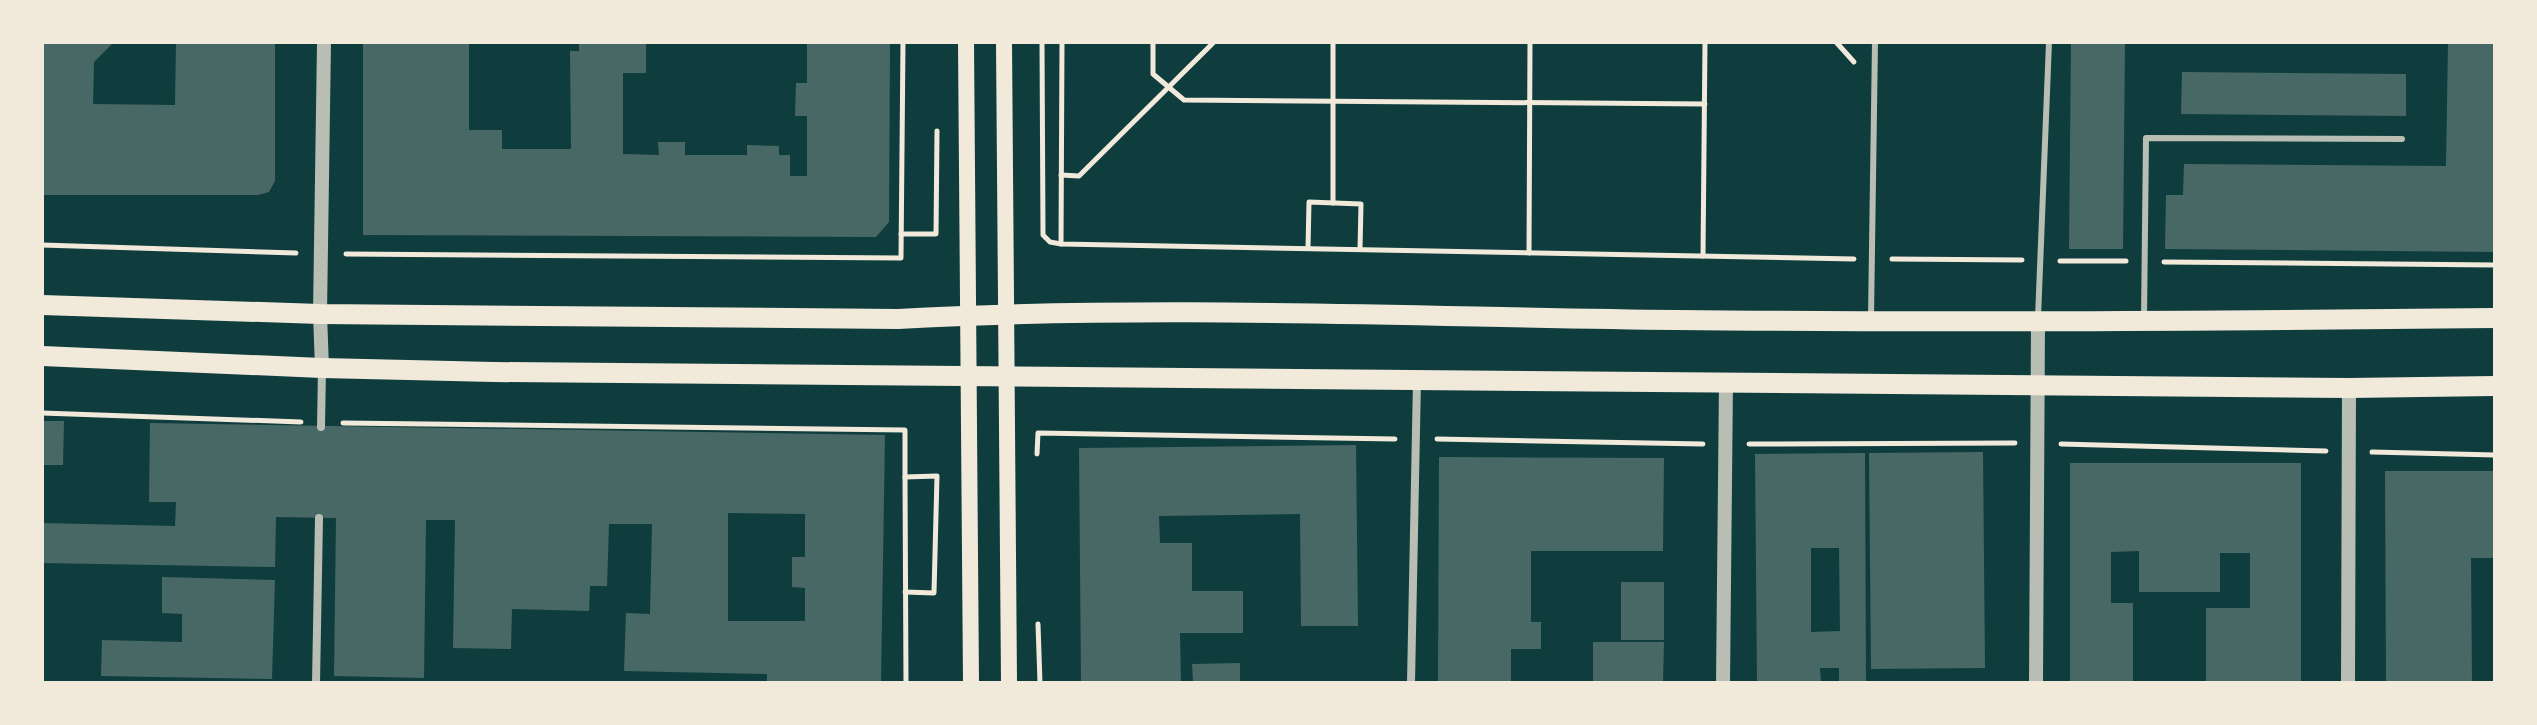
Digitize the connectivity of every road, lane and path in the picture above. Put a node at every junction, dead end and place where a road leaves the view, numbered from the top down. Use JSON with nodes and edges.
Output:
{"nodes":[{"id":1,"x":324,"y":42,"type":"edge"},
{"id":2,"x":903,"y":42,"type":"edge"},
{"id":3,"x":966,"y":42,"type":"edge"},
{"id":4,"x":1004,"y":42,"type":"edge"},
{"id":5,"x":1042,"y":42,"type":"edge"},
{"id":6,"x":1062,"y":42,"type":"edge"},
{"id":7,"x":1153,"y":42,"type":"edge"},
{"id":8,"x":1214,"y":42,"type":"edge"},
{"id":9,"x":1333,"y":42,"type":"edge"},
{"id":10,"x":1530,"y":42,"type":"edge"},
{"id":11,"x":1705,"y":42,"type":"edge"},
{"id":12,"x":1875,"y":42,"type":"edge"},
{"id":13,"x":2049,"y":42,"type":"edge"},
{"id":14,"x":1168,"y":87,"type":"junction"},
{"id":15,"x":1333,"y":101,"type":"junction"},
{"id":16,"x":1529,"y":103,"type":"junction"},
{"id":17,"x":1705,"y":104,"type":"junction"},
{"id":18,"x":937,"y":131,"type":"dead end"},
{"id":19,"x":2402,"y":139,"type":"dead end"},
{"id":20,"x":1061,"y":175,"type":"junction"},
{"id":21,"x":1333,"y":203,"type":"junction"},
{"id":22,"x":901,"y":234,"type":"junction"},
{"id":23,"x":1061,"y":244,"type":"junction"},
{"id":24,"x":1308,"y":248,"type":"junction"},
{"id":25,"x":1360,"y":249,"type":"junction"},
{"id":26,"x":1529,"y":253,"type":"junction"},
{"id":27,"x":591,"y":255,"type":"dead end"},
{"id":28,"x":1703,"y":256,"type":"junction"},
{"id":29,"x":1872,"y":259,"type":"junction"},
{"id":30,"x":2041,"y":260,"type":"junction"},
{"id":31,"x":2143,"y":261,"type":"junction"},
{"id":32,"x":2495,"y":265,"type":"edge"},
{"id":33,"x":42,"y":305,"type":"edge"},
{"id":34,"x":320,"y":314,"type":"junction"},
{"id":35,"x":967,"y":315,"type":"junction"},
{"id":36,"x":1006,"y":315,"type":"junction"},
{"id":37,"x":2495,"y":318,"type":"edge"},
{"id":38,"x":1871,"y":321,"type":"junction"},
{"id":39,"x":2038,"y":322,"type":"junction"},
{"id":40,"x":2144,"y":322,"type":"junction"},
{"id":41,"x":42,"y":356,"type":"edge"},
{"id":42,"x":322,"y":368,"type":"junction"},
{"id":43,"x":967,"y":376,"type":"junction"},
{"id":44,"x":1006,"y":378,"type":"junction"},
{"id":45,"x":1417,"y":378,"type":"junction"},
{"id":46,"x":1726,"y":381,"type":"junction"},
{"id":47,"x":2038,"y":385,"type":"junction"},
{"id":48,"x":2495,"y":386,"type":"edge"},
{"id":49,"x":2349,"y":388,"type":"junction"},
{"id":50,"x":42,"y":413,"type":"edge"},
{"id":51,"x":321,"y":425,"type":"junction"},
{"id":52,"x":905,"y":477,"type":"junction"},
{"id":53,"x":319,"y":518,"type":"dead end"},
{"id":54,"x":905,"y":592,"type":"junction"},
{"id":55,"x":1038,"y":622,"type":"dead end"},
{"id":56,"x":316,"y":683,"type":"edge"},
{"id":57,"x":906,"y":683,"type":"edge"},
{"id":58,"x":971,"y":683,"type":"edge"},
{"id":59,"x":1009,"y":683,"type":"edge"},
{"id":60,"x":1040,"y":683,"type":"edge"},
{"id":61,"x":1411,"y":683,"type":"edge"},
{"id":62,"x":1723,"y":683,"type":"edge"},
{"id":63,"x":2036,"y":683,"type":"edge"},
{"id":64,"x":2348,"y":683,"type":"edge"}],
"edges":[{"from":1,"to":34,"type":"street"},
{"from":2,"to":22,"type":"path"},
{"from":3,"to":35,"type":"main road"},
{"from":4,"to":36,"type":"main road"},
{"from":5,"to":23,"type":"path"},
{"from":6,"to":20,"type":"path"},
{"from":7,"to":14,"type":"path"},
{"from":8,"to":14,"type":"path"},
{"from":9,"to":15,"type":"path"},
{"from":10,"to":16,"type":"path"},
{"from":11,"to":17,"type":"path"},
{"from":12,"to":29,"type":"lane"},
{"from":13,"to":30,"type":"lane"},
{"from":14,"to":15,"type":"path"},
{"from":14,"to":20,"type":"path"},
{"from":15,"to":16,"type":"path"},
{"from":15,"to":21,"type":"path"},
{"from":16,"to":17,"type":"path"},
{"from":16,"to":26,"type":"path"},
{"from":17,"to":28,"type":"path"},
{"from":18,"to":22,"type":"path"},
{"from":19,"to":31,"type":"lane"},
{"from":20,"to":23,"type":"path"},
{"from":21,"to":24,"type":"path"},
{"from":21,"to":25,"type":"path"},
{"from":22,"to":27,"type":"path"},
{"from":23,"to":24,"type":"path"},
{"from":24,"to":25,"type":"path"},
{"from":25,"to":26,"type":"path"},
{"from":26,"to":28,"type":"path"},
{"from":28,"to":29,"type":"path"},
{"from":29,"to":30,"type":"path"},
{"from":29,"to":38,"type":"lane"},
{"from":30,"to":31,"type":"path"},
{"from":30,"to":39,"type":"lane"},
{"from":31,"to":32,"type":"path"},
{"from":31,"to":40,"type":"lane"},
{"from":33,"to":34,"type":"main road"},
{"from":34,"to":35,"type":"main road"},
{"from":34,"to":42,"type":"street"},
{"from":35,"to":36,"type":"main road"},
{"from":35,"to":43,"type":"main road"},
{"from":36,"to":38,"type":"main road"},
{"from":36,"to":44,"type":"main road"},
{"from":37,"to":40,"type":"main road"},
{"from":38,"to":39,"type":"main road"},
{"from":39,"to":40,"type":"main road"},
{"from":39,"to":47,"type":"street"},
{"from":41,"to":42,"type":"main road"},
{"from":42,"to":43,"type":"main road"},
{"from":42,"to":51,"type":"street"},
{"from":43,"to":44,"type":"main road"},
{"from":43,"to":58,"type":"main road"},
{"from":44,"to":45,"type":"main road"},
{"from":44,"to":59,"type":"main road"},
{"from":45,"to":46,"type":"main road"},
{"from":45,"to":61,"type":"street"},
{"from":46,"to":47,"type":"main road"},
{"from":46,"to":62,"type":"street"},
{"from":47,"to":49,"type":"main road"},
{"from":47,"to":63,"type":"street"},
{"from":48,"to":49,"type":"main road"},
{"from":49,"to":64,"type":"street"},
{"from":50,"to":51,"type":"path"},
{"from":51,"to":52,"type":"path"},
{"from":52,"to":54,"type":"path"},
{"from":52,"to":54,"type":"path"},
{"from":53,"to":56,"type":"street"},
{"from":54,"to":57,"type":"path"},
{"from":55,"to":60,"type":"path"}]}
